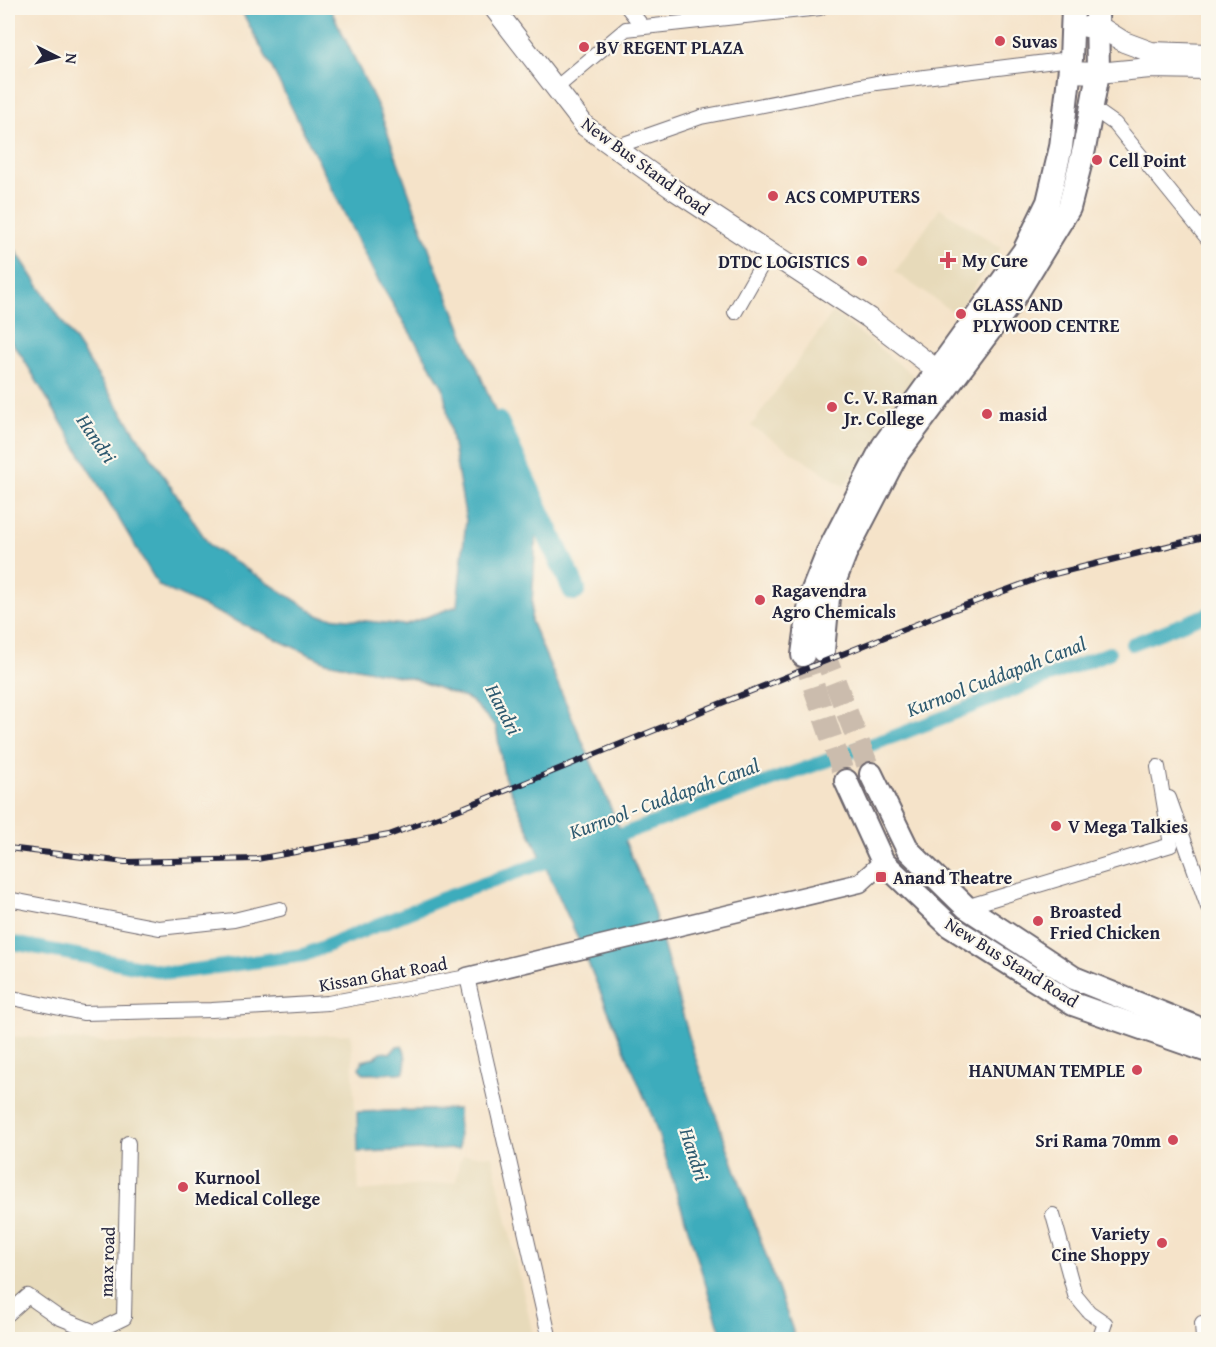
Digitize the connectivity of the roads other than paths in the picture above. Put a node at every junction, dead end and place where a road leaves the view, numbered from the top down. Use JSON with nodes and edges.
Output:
{"nodes":[{"id":1,"x":494,"y":8,"type":"edge"},
{"id":2,"x":628,"y":8,"type":"edge"},
{"id":3,"x":820,"y":8,"type":"edge"},
{"id":4,"x":733,"y":12,"type":"edge"},
{"id":5,"x":1097,"y":16,"type":"edge"},
{"id":6,"x":1072,"y":19,"type":"edge"},
{"id":7,"x":643,"y":27,"type":"junction"},
{"id":8,"x":1209,"y":54,"type":"edge"},
{"id":9,"x":1070,"y":65,"type":"junction"},
{"id":10,"x":1209,"y":69,"type":"edge"},
{"id":11,"x":1098,"y":73,"type":"junction"},
{"id":12,"x":556,"y":88,"type":"junction"},
{"id":13,"x":1091,"y":107,"type":"junction"},
{"id":14,"x":615,"y":147,"type":"junction"},
{"id":15,"x":1209,"y":239,"type":"edge"},
{"id":16,"x":769,"y":252,"type":"junction"},
{"id":17,"x":735,"y":312,"type":"dead end"},
{"id":18,"x":944,"y":377,"type":"junction"},
{"id":19,"x":813,"y":653,"type":"tunnel mouth"},
{"id":20,"x":871,"y":774,"type":"tunnel mouth"},
{"id":21,"x":846,"y":781,"type":"tunnel mouth"},
{"id":22,"x":884,"y":862,"type":"junction"},
{"id":23,"x":8,"y":899,"type":"edge"},
{"id":24,"x":966,"y":907,"type":"junction"},
{"id":25,"x":1209,"y":907,"type":"edge"},
{"id":26,"x":280,"y":909,"type":"dead end"},
{"id":27,"x":467,"y":977,"type":"junction"},
{"id":28,"x":8,"y":997,"type":"edge"},
{"id":29,"x":1209,"y":1032,"type":"edge"},
{"id":30,"x":1209,"y":1051,"type":"edge"},
{"id":31,"x":129,"y":1143,"type":"dead end"},
{"id":32,"x":1053,"y":1215,"type":"dead end"},
{"id":33,"x":8,"y":1314,"type":"edge"},
{"id":34,"x":1209,"y":1322,"type":"edge"},
{"id":35,"x":550,"y":1340,"type":"edge"},
{"id":36,"x":1099,"y":1340,"type":"edge"},
{"id":37,"x":1203,"y":1340,"type":"edge"}],
"edges":[{"from":1,"to":12,"type":"main road","name":"New Bus Stand Road"},
{"from":2,"to":7,"type":"street"},
{"from":3,"to":4,"type":"street"},
{"from":4,"to":7,"type":"street"},
{"from":5,"to":6,"type":"main road"},
{"from":5,"to":8,"type":"main road"},
{"from":5,"to":11,"type":"main road"},
{"from":6,"to":9,"type":"main road"},
{"from":7,"to":12,"type":"street"},
{"from":9,"to":11,"type":"main road"},
{"from":9,"to":14,"type":"street"},
{"from":9,"to":18,"type":"main road"},
{"from":10,"to":11,"type":"main road"},
{"from":11,"to":13,"type":"main road"},
{"from":12,"to":14,"type":"main road","name":"New Bus Stand Road"},
{"from":13,"to":15,"type":"street"},
{"from":13,"to":18,"type":"main road"},
{"from":14,"to":16,"type":"main road","name":"New Bus Stand Road"},
{"from":16,"to":17,"type":"street"},
{"from":16,"to":18,"type":"main road","name":"New Bus Stand Road"},
{"from":18,"to":19,"type":"main road"},
{"from":20,"to":24,"type":"main road","name":"New Bus Stand Road"},
{"from":21,"to":22,"type":"main road","name":"New Bus Stand Road"},
{"from":22,"to":27,"type":"street"},
{"from":22,"to":30,"type":"main road","name":"New Bus Stand Road"},
{"from":23,"to":26,"type":"street"},
{"from":24,"to":25,"type":"street"},
{"from":24,"to":29,"type":"main road","name":"New Bus Stand Road"},
{"from":27,"to":28,"type":"street","name":"Kissan Ghat Road"},
{"from":27,"to":35,"type":"street","name":"Kissan Ghat Road"},
{"from":31,"to":33,"type":"street","name":"max road"},
{"from":32,"to":36,"type":"street"},
{"from":34,"to":37,"type":"street"}]}
